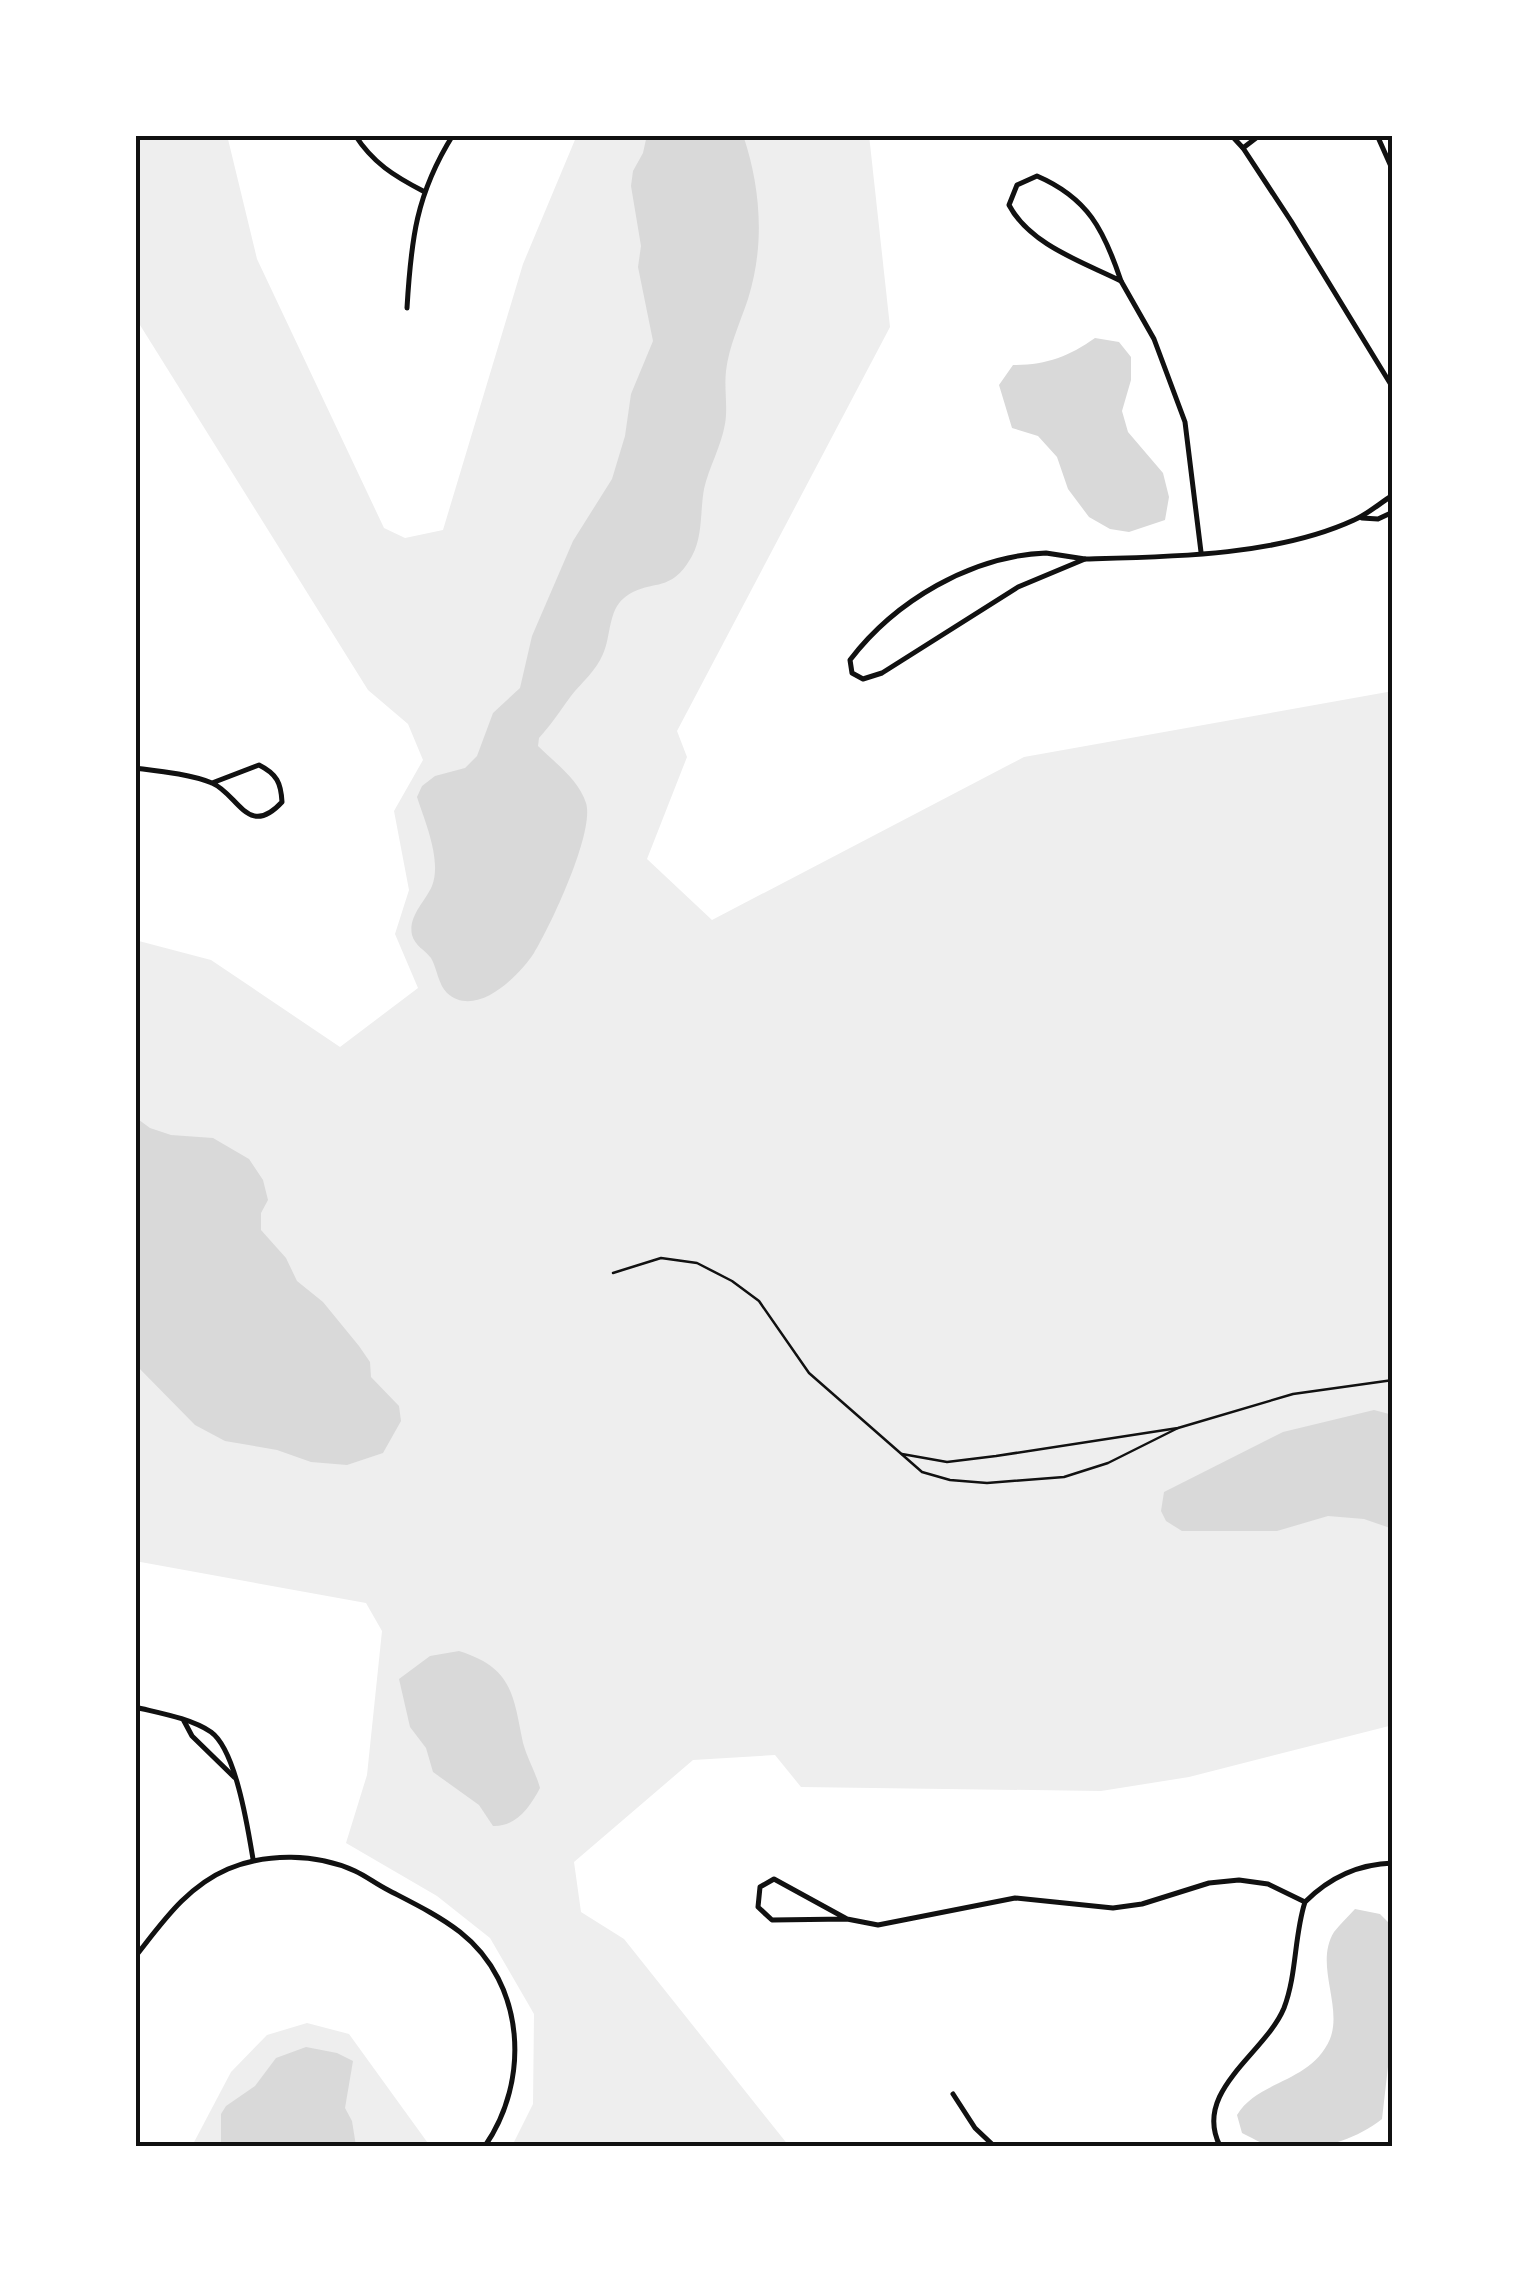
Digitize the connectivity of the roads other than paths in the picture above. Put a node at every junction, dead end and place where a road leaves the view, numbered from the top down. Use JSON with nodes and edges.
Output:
{"nodes":[{"id":1,"x":355,"y":135,"type":"edge"},
{"id":2,"x":452,"y":135,"type":"edge"},
{"id":3,"x":1231,"y":135,"type":"edge"},
{"id":4,"x":1260,"y":135,"type":"edge"},
{"id":5,"x":1377,"y":135,"type":"edge"},
{"id":6,"x":1243,"y":148,"type":"junction"},
{"id":7,"x":1393,"y":171,"type":"edge"},
{"id":8,"x":423,"y":191,"type":"junction"},
{"id":9,"x":1122,"y":281,"type":"junction"},
{"id":10,"x":407,"y":308,"type":"dead end"},
{"id":11,"x":1393,"y":388,"type":"edge"},
{"id":12,"x":1393,"y":495,"type":"edge"},
{"id":13,"x":1393,"y":512,"type":"edge"},
{"id":14,"x":1359,"y":518,"type":"junction"},
{"id":15,"x":1201,"y":552,"type":"junction"},
{"id":16,"x":1084,"y":559,"type":"junction"},
{"id":17,"x":135,"y":768,"type":"edge"},
{"id":18,"x":212,"y":783,"type":"junction"},
{"id":19,"x":613,"y":1272,"type":"dead end"},
{"id":20,"x":1393,"y":1380,"type":"edge"},
{"id":21,"x":1178,"y":1428,"type":"junction"},
{"id":22,"x":900,"y":1454,"type":"junction"},
{"id":23,"x":135,"y":1707,"type":"edge"},
{"id":24,"x":184,"y":1721,"type":"junction"},
{"id":25,"x":234,"y":1778,"type":"junction"},
{"id":26,"x":253,"y":1861,"type":"junction"},
{"id":27,"x":1393,"y":1863,"type":"edge"},
{"id":28,"x":1305,"y":1902,"type":"junction"},
{"id":29,"x":847,"y":1919,"type":"junction"},
{"id":30,"x":135,"y":1957,"type":"edge"},
{"id":31,"x":953,"y":2094,"type":"dead end"},
{"id":32,"x":485,"y":2146,"type":"edge"},
{"id":33,"x":994,"y":2146,"type":"edge"},
{"id":34,"x":1220,"y":2146,"type":"edge"}],
"edges":[{"from":1,"to":8,"type":"street"},
{"from":2,"to":8,"type":"street"},
{"from":3,"to":6,"type":"street"},
{"from":4,"to":6,"type":"street"},
{"from":5,"to":7,"type":"street"},
{"from":6,"to":11,"type":"street"},
{"from":8,"to":10,"type":"street"},
{"from":9,"to":9,"type":"street"},
{"from":9,"to":15,"type":"street"},
{"from":12,"to":14,"type":"street"},
{"from":13,"to":14,"type":"street"},
{"from":14,"to":15,"type":"street"},
{"from":15,"to":16,"type":"street"},
{"from":16,"to":16,"type":"street"},
{"from":17,"to":18,"type":"street"},
{"from":18,"to":18,"type":"street"},
{"from":19,"to":22,"type":"lane"},
{"from":20,"to":21,"type":"lane"},
{"from":21,"to":22,"type":"lane"},
{"from":21,"to":22,"type":"lane"},
{"from":23,"to":24,"type":"street"},
{"from":24,"to":25,"type":"street"},
{"from":24,"to":25,"type":"street"},
{"from":25,"to":26,"type":"street"},
{"from":26,"to":30,"type":"street"},
{"from":26,"to":32,"type":"street"},
{"from":27,"to":28,"type":"street"},
{"from":28,"to":29,"type":"street"},
{"from":28,"to":34,"type":"street"},
{"from":29,"to":29,"type":"street"},
{"from":31,"to":33,"type":"street"}]}
